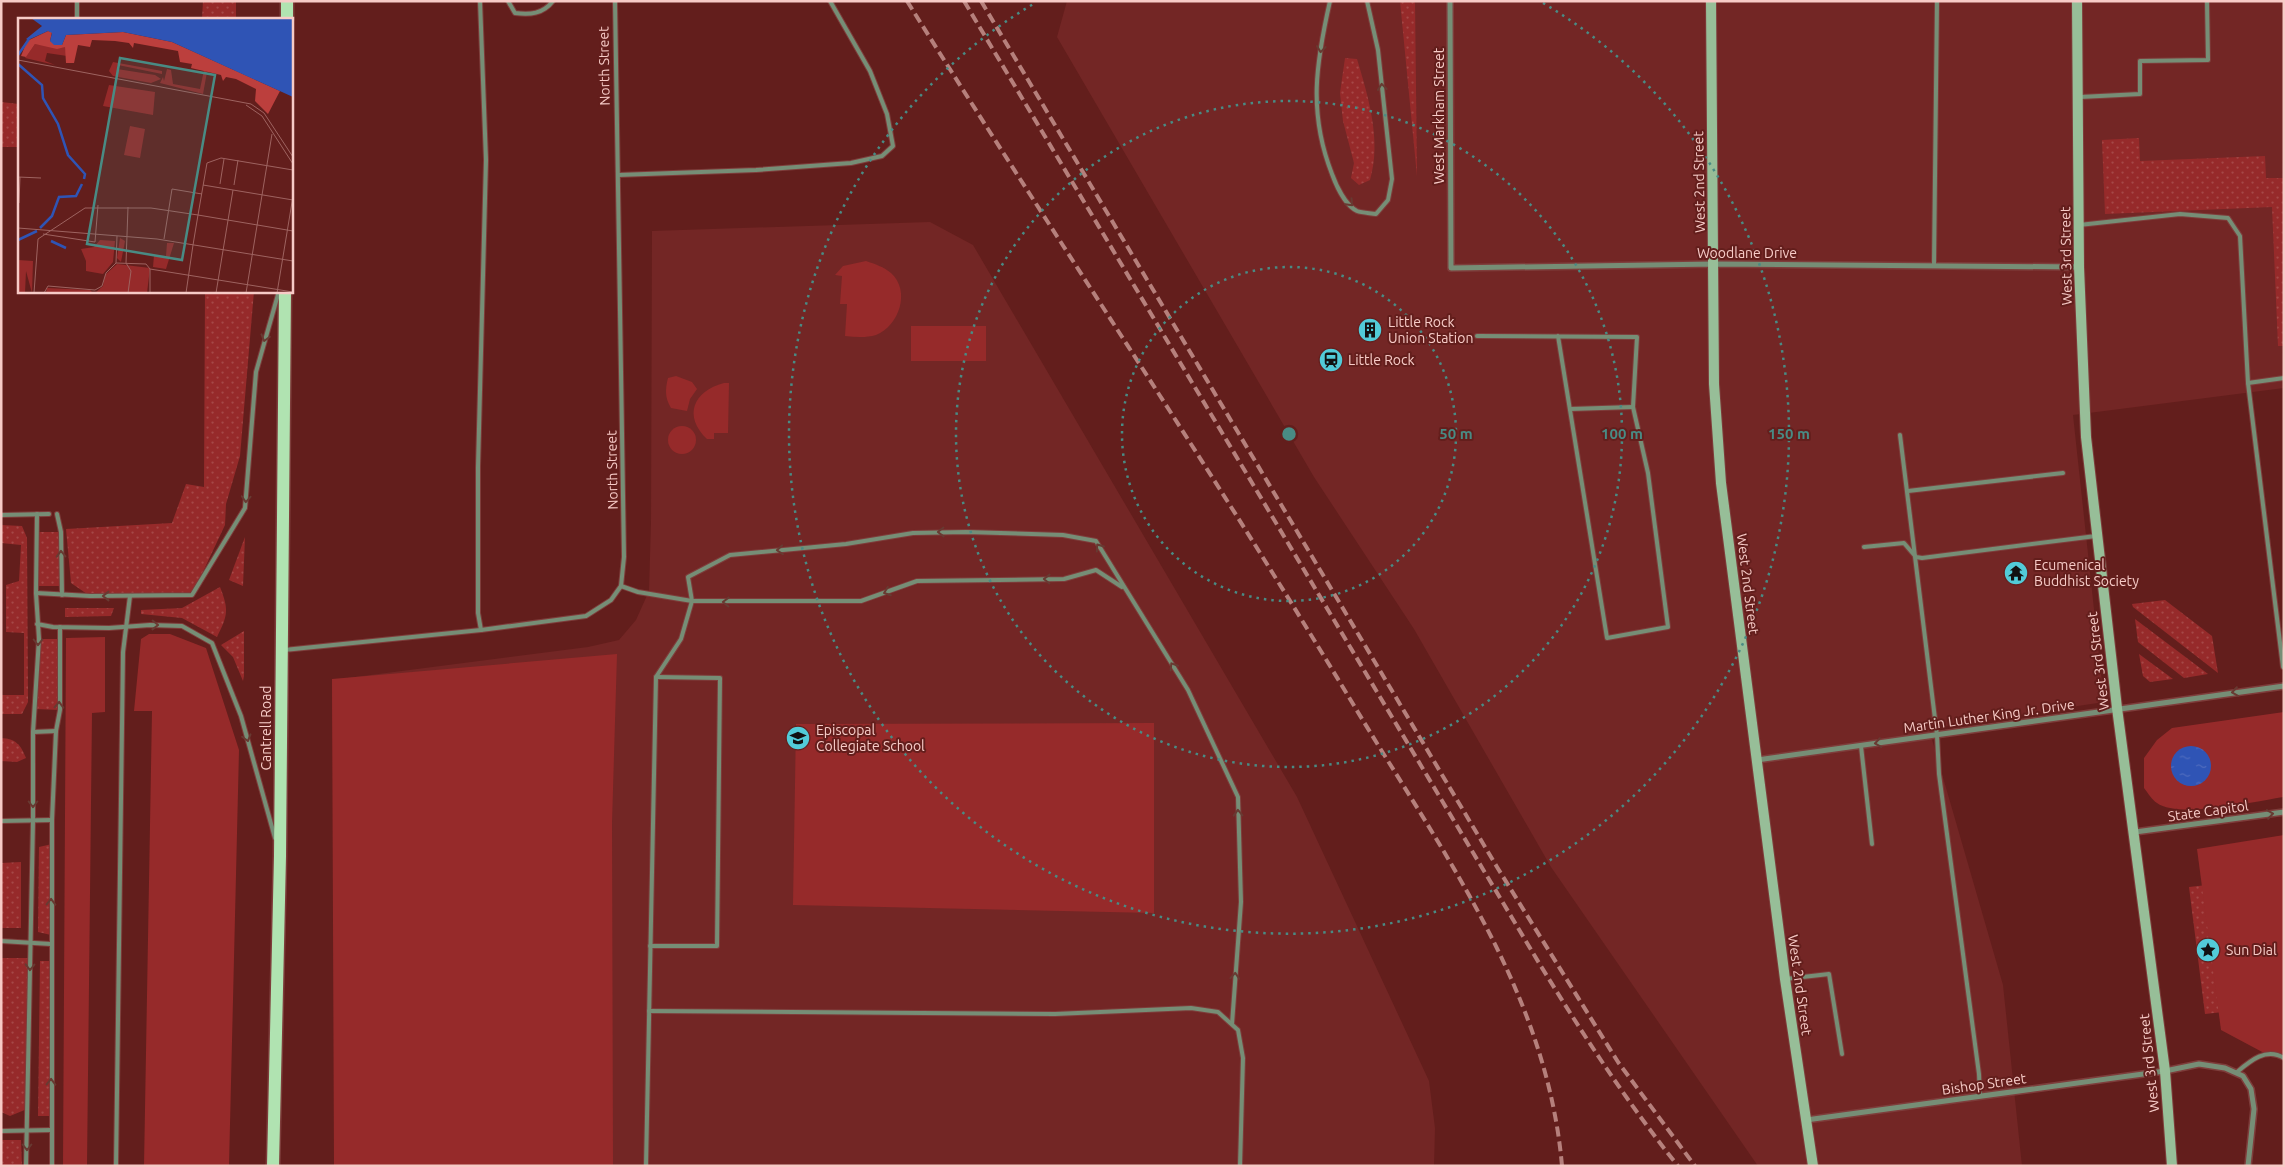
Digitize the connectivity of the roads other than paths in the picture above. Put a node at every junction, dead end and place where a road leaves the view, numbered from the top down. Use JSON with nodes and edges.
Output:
{"nodes":[{"id":1,"x":77,"y":1,"type":"edge"},
{"id":2,"x":287,"y":1,"type":"edge"},
{"id":3,"x":480,"y":1,"type":"edge"},
{"id":4,"x":508,"y":1,"type":"edge"},
{"id":5,"x":553,"y":1,"type":"edge"},
{"id":6,"x":615,"y":1,"type":"edge"},
{"id":7,"x":830,"y":1,"type":"edge"},
{"id":8,"x":1330,"y":1,"type":"edge"},
{"id":9,"x":1367,"y":1,"type":"edge"},
{"id":10,"x":1450,"y":1,"type":"edge"},
{"id":11,"x":1711,"y":1,"type":"edge"},
{"id":12,"x":1937,"y":1,"type":"edge"},
{"id":13,"x":2077,"y":1,"type":"edge"},
{"id":14,"x":2208,"y":1,"type":"edge"},
{"id":15,"x":77,"y":18,"type":"edge"},
{"id":16,"x":287,"y":18,"type":"edge"},
{"id":17,"x":2077,"y":98,"type":"junction"},
{"id":18,"x":618,"y":175,"type":"junction"},
{"id":19,"x":2079,"y":225,"type":"junction"},
{"id":20,"x":1451,"y":231,"type":"joint"},
{"id":21,"x":1714,"y":264,"type":"junction"},
{"id":22,"x":1934,"y":265,"type":"junction"},
{"id":23,"x":2079,"y":267,"type":"junction"},
{"id":24,"x":279,"y":292,"type":"edge"},
{"id":25,"x":285,"y":292,"type":"edge"},
{"id":26,"x":1477,"y":336,"type":"dead end"},
{"id":27,"x":1558,"y":336,"type":"junction"},
{"id":28,"x":2284,"y":378,"type":"edge"},
{"id":29,"x":2248,"y":383,"type":"junction"},
{"id":30,"x":1634,"y":407,"type":"junction"},
{"id":31,"x":1570,"y":409,"type":"junction"},
{"id":32,"x":1900,"y":435,"type":"dead end"},
{"id":33,"x":2063,"y":473,"type":"dead end"},
{"id":34,"x":1908,"y":491,"type":"junction"},
{"id":35,"x":37,"y":514,"type":"junction"},
{"id":36,"x":49,"y":514,"type":"dead end"},
{"id":37,"x":57,"y":514,"type":"dead end"},
{"id":38,"x":1,"y":515,"type":"edge"},
{"id":39,"x":2096,"y":536,"type":"junction"},
{"id":40,"x":1864,"y":548,"type":"dead end"},
{"id":41,"x":1916,"y":557,"type":"junction"},
{"id":42,"x":621,"y":586,"type":"junction"},
{"id":43,"x":1124,"y":589,"type":"junction"},
{"id":44,"x":36,"y":593,"type":"junction"},
{"id":45,"x":62,"y":595,"type":"junction"},
{"id":46,"x":130,"y":596,"type":"junction"},
{"id":47,"x":692,"y":601,"type":"junction"},
{"id":48,"x":37,"y":624,"type":"junction"},
{"id":49,"x":128,"y":626,"type":"junction"},
{"id":50,"x":60,"y":627,"type":"junction"},
{"id":51,"x":481,"y":630,"type":"junction"},
{"id":52,"x":281,"y":650,"type":"junction"},
{"id":53,"x":2283,"y":667,"type":"edge"},
{"id":54,"x":656,"y":678,"type":"junction"},
{"id":55,"x":2284,"y":686,"type":"edge"},
{"id":56,"x":2117,"y":708,"type":"junction"},
{"id":57,"x":56,"y":731,"type":"junction"},
{"id":58,"x":33,"y":732,"type":"junction"},
{"id":59,"x":1937,"y":735,"type":"junction"},
{"id":60,"x":1861,"y":746,"type":"junction"},
{"id":61,"x":1757,"y":760,"type":"junction"},
{"id":62,"x":2284,"y":812,"type":"edge"},
{"id":63,"x":52,"y":820,"type":"junction"},
{"id":64,"x":1,"y":821,"type":"edge"},
{"id":65,"x":33,"y":821,"type":"junction"},
{"id":66,"x":2135,"y":832,"type":"junction"},
{"id":67,"x":1872,"y":844,"type":"dead end"},
{"id":68,"x":280,"y":856,"type":"junction"},
{"id":69,"x":1,"y":941,"type":"edge"},
{"id":70,"x":30,"y":944,"type":"junction"},
{"id":71,"x":51,"y":944,"type":"junction"},
{"id":72,"x":650,"y":946,"type":"junction"},
{"id":73,"x":1785,"y":979,"type":"junction"},
{"id":74,"x":649,"y":1011,"type":"junction"},
{"id":75,"x":1232,"y":1024,"type":"junction"},
{"id":76,"x":1842,"y":1054,"type":"dead end"},
{"id":77,"x":2284,"y":1058,"type":"edge"},
{"id":78,"x":2165,"y":1071,"type":"junction"},
{"id":79,"x":2237,"y":1072,"type":"junction"},
{"id":80,"x":1980,"y":1096,"type":"junction"},
{"id":81,"x":1806,"y":1120,"type":"junction"},
{"id":82,"x":52,"y":1130,"type":"junction"},
{"id":83,"x":1,"y":1131,"type":"edge"},
{"id":84,"x":27,"y":1131,"type":"junction"},
{"id":85,"x":26,"y":1166,"type":"edge"},
{"id":86,"x":52,"y":1166,"type":"edge"},
{"id":87,"x":116,"y":1166,"type":"edge"},
{"id":88,"x":273,"y":1166,"type":"edge"},
{"id":89,"x":646,"y":1166,"type":"edge"},
{"id":90,"x":1240,"y":1166,"type":"edge"},
{"id":91,"x":1813,"y":1166,"type":"edge"},
{"id":92,"x":2172,"y":1166,"type":"edge"},
{"id":93,"x":2248,"y":1166,"type":"edge"}],
"edges":[{"from":1,"to":15,"type":"lane"},
{"from":2,"to":16,"type":"main road"},
{"from":3,"to":51,"type":"lane"},
{"from":4,"to":5,"type":"lane"},
{"from":6,"to":18,"type":"lane","name":"North Street"},
{"from":7,"to":18,"type":"lane"},
{"from":8,"to":9,"type":"lane","one_way":true},
{"from":10,"to":20,"type":"street","name":"West Markham Street"},
{"from":11,"to":21,"type":"main road","name":"West 2nd Street"},
{"from":12,"to":22,"type":"lane"},
{"from":13,"to":17,"type":"main road","name":"West 3rd Street"},
{"from":14,"to":17,"type":"lane"},
{"from":17,"to":19,"type":"main road","name":"West 3rd Street"},
{"from":18,"to":42,"type":"lane","name":"North Street"},
{"from":19,"to":23,"type":"main road","name":"West 3rd Street"},
{"from":19,"to":29,"type":"lane"},
{"from":20,"to":21,"type":"street","name":"Woodlane Drive"},
{"from":21,"to":22,"type":"street","name":"Woodlane Drive"},
{"from":21,"to":61,"type":"main road","name":"West 2nd Street"},
{"from":22,"to":23,"type":"street","name":"Woodlane Drive"},
{"from":23,"to":39,"type":"main road","name":"West 3rd Street"},
{"from":24,"to":46,"type":"lane","one_way":true},
{"from":25,"to":52,"type":"main road","name":"Cantrell Road"},
{"from":26,"to":27,"type":"lane"},
{"from":27,"to":30,"type":"lane"},
{"from":27,"to":31,"type":"lane"},
{"from":28,"to":29,"type":"lane"},
{"from":29,"to":53,"type":"lane"},
{"from":30,"to":31,"type":"lane"},
{"from":30,"to":31,"type":"lane"},
{"from":32,"to":34,"type":"lane"},
{"from":33,"to":34,"type":"lane"},
{"from":34,"to":41,"type":"lane"},
{"from":35,"to":36,"type":"lane"},
{"from":35,"to":38,"type":"lane"},
{"from":35,"to":44,"type":"lane"},
{"from":45,"to":37,"type":"lane","one_way":true},
{"from":39,"to":41,"type":"lane"},
{"from":39,"to":56,"type":"main road","name":"West 3rd Street"},
{"from":40,"to":41,"type":"lane"},
{"from":41,"to":59,"type":"lane"},
{"from":42,"to":47,"type":"lane"},
{"from":42,"to":51,"type":"lane"},
{"from":43,"to":47,"type":"lane","one_way":true},
{"from":43,"to":47,"type":"lane","one_way":true},
{"from":75,"to":43,"type":"lane","one_way":true},
{"from":44,"to":45,"type":"lane"},
{"from":44,"to":48,"type":"lane"},
{"from":46,"to":45,"type":"lane","one_way":true},
{"from":46,"to":49,"type":"lane"},
{"from":47,"to":54,"type":"lane"},
{"from":48,"to":50,"type":"lane"},
{"from":48,"to":58,"type":"lane","one_way":true},
{"from":49,"to":50,"type":"lane"},
{"from":49,"to":68,"type":"lane","one_way":true},
{"from":49,"to":87,"type":"lane"},
{"from":57,"to":50,"type":"lane","one_way":true},
{"from":51,"to":52,"type":"lane"},
{"from":52,"to":68,"type":"main road","name":"Cantrell Road"},
{"from":54,"to":72,"type":"lane"},
{"from":54,"to":72,"type":"lane"},
{"from":55,"to":56,"type":"street","name":"Martin Luther King Jr. Drive","one_way":true},
{"from":56,"to":59,"type":"street","name":"Martin Luther King Jr. Drive"},
{"from":56,"to":66,"type":"main road","name":"West 3rd Street"},
{"from":57,"to":58,"type":"lane"},
{"from":57,"to":63,"type":"lane"},
{"from":58,"to":65,"type":"lane","one_way":true},
{"from":59,"to":60,"type":"street","name":"Martin Luther King Jr. Drive","one_way":true},
{"from":59,"to":80,"type":"lane"},
{"from":60,"to":61,"type":"street","name":"Martin Luther King Jr. Drive"},
{"from":60,"to":67,"type":"lane"},
{"from":61,"to":73,"type":"main road","name":"West 2nd Street"},
{"from":66,"to":62,"type":"street","name":"State Capitol","one_way":true},
{"from":63,"to":65,"type":"lane"},
{"from":71,"to":63,"type":"lane","one_way":true},
{"from":64,"to":65,"type":"lane"},
{"from":65,"to":70,"type":"lane"},
{"from":66,"to":78,"type":"main road","name":"West 3rd Street"},
{"from":68,"to":88,"type":"main road","name":"Cantrell Road"},
{"from":69,"to":70,"type":"lane"},
{"from":70,"to":71,"type":"lane"},
{"from":70,"to":84,"type":"lane","one_way":true},
{"from":82,"to":71,"type":"lane","one_way":true},
{"from":72,"to":74,"type":"lane"},
{"from":73,"to":76,"type":"lane"},
{"from":73,"to":81,"type":"main road","name":"West 2nd Street"},
{"from":74,"to":75,"type":"lane"},
{"from":74,"to":89,"type":"lane"},
{"from":75,"to":90,"type":"lane"},
{"from":77,"to":79,"type":"lane"},
{"from":78,"to":79,"type":"street","name":"Bishop Street"},
{"from":78,"to":80,"type":"street","name":"Bishop Street"},
{"from":78,"to":92,"type":"main road","name":"West 3rd Street"},
{"from":79,"to":93,"type":"street"},
{"from":80,"to":81,"type":"street","name":"Bishop Street"},
{"from":81,"to":91,"type":"main road","name":"West 2nd Street"},
{"from":82,"to":84,"type":"lane"},
{"from":82,"to":86,"type":"lane"},
{"from":83,"to":84,"type":"lane"},
{"from":84,"to":85,"type":"lane","one_way":true}]}
